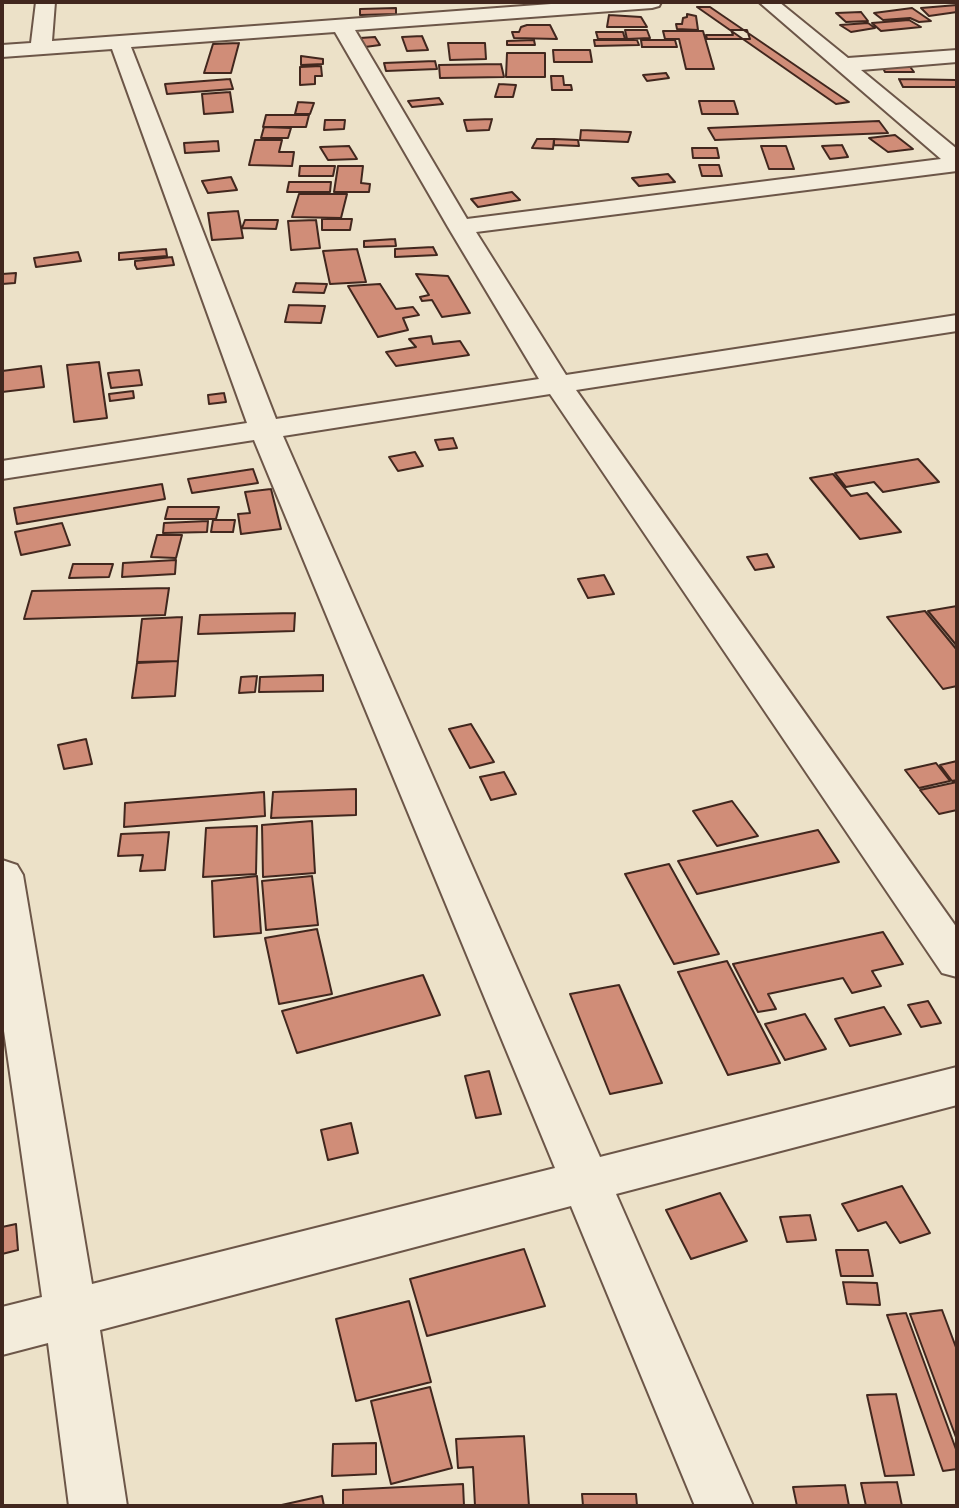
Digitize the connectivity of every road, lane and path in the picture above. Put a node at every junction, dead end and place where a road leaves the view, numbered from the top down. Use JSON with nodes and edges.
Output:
{"nodes":[{"id":1,"x":45,"y":2,"type":"edge"},
{"id":2,"x":652,"y":2,"type":"edge"},
{"id":3,"x":768,"y":2,"type":"edge"},
{"id":4,"x":342,"y":26,"type":"junction"},
{"id":5,"x":120,"y":44,"type":"junction"},
{"id":6,"x":41,"y":48,"type":"junction"},
{"id":7,"x":2,"y":51,"type":"edge"},
{"id":8,"x":957,"y":56,"type":"edge"},
{"id":9,"x":843,"y":65,"type":"junction"},
{"id":10,"x":957,"y":162,"type":"edge"},
{"id":11,"x":460,"y":227,"type":"junction"},
{"id":12,"x":957,"y":323,"type":"edge"},
{"id":13,"x":558,"y":384,"type":"junction"},
{"id":14,"x":265,"y":430,"type":"junction"},
{"id":15,"x":2,"y":470,"type":"edge"},
{"id":16,"x":2,"y":875,"type":"edge"},
{"id":17,"x":957,"y":961,"type":"edge"},
{"id":18,"x":957,"y":1086,"type":"edge"},
{"id":19,"x":587,"y":1181,"type":"junction"},
{"id":20,"x":71,"y":1314,"type":"junction"},
{"id":21,"x":2,"y":1331,"type":"edge"},
{"id":22,"x":98,"y":1506,"type":"edge"},
{"id":23,"x":724,"y":1506,"type":"edge"}],
"edges":[{"from":1,"to":6,"type":"street"},
{"from":2,"to":4,"type":"street"},
{"from":3,"to":9,"type":"street"},
{"from":4,"to":5,"type":"street"},
{"from":4,"to":11,"type":"street"},
{"from":5,"to":6,"type":"street"},
{"from":5,"to":14,"type":"street"},
{"from":6,"to":7,"type":"street"},
{"from":8,"to":9,"type":"street"},
{"from":9,"to":10,"type":"street"},
{"from":10,"to":11,"type":"street"},
{"from":11,"to":13,"type":"street"},
{"from":12,"to":13,"type":"street"},
{"from":13,"to":14,"type":"street"},
{"from":13,"to":17,"type":"street"},
{"from":14,"to":15,"type":"street"},
{"from":14,"to":19,"type":"street"},
{"from":16,"to":20,"type":"street"},
{"from":18,"to":19,"type":"street"},
{"from":19,"to":20,"type":"street"},
{"from":19,"to":23,"type":"street"},
{"from":20,"to":21,"type":"street"},
{"from":20,"to":22,"type":"street"}]}
